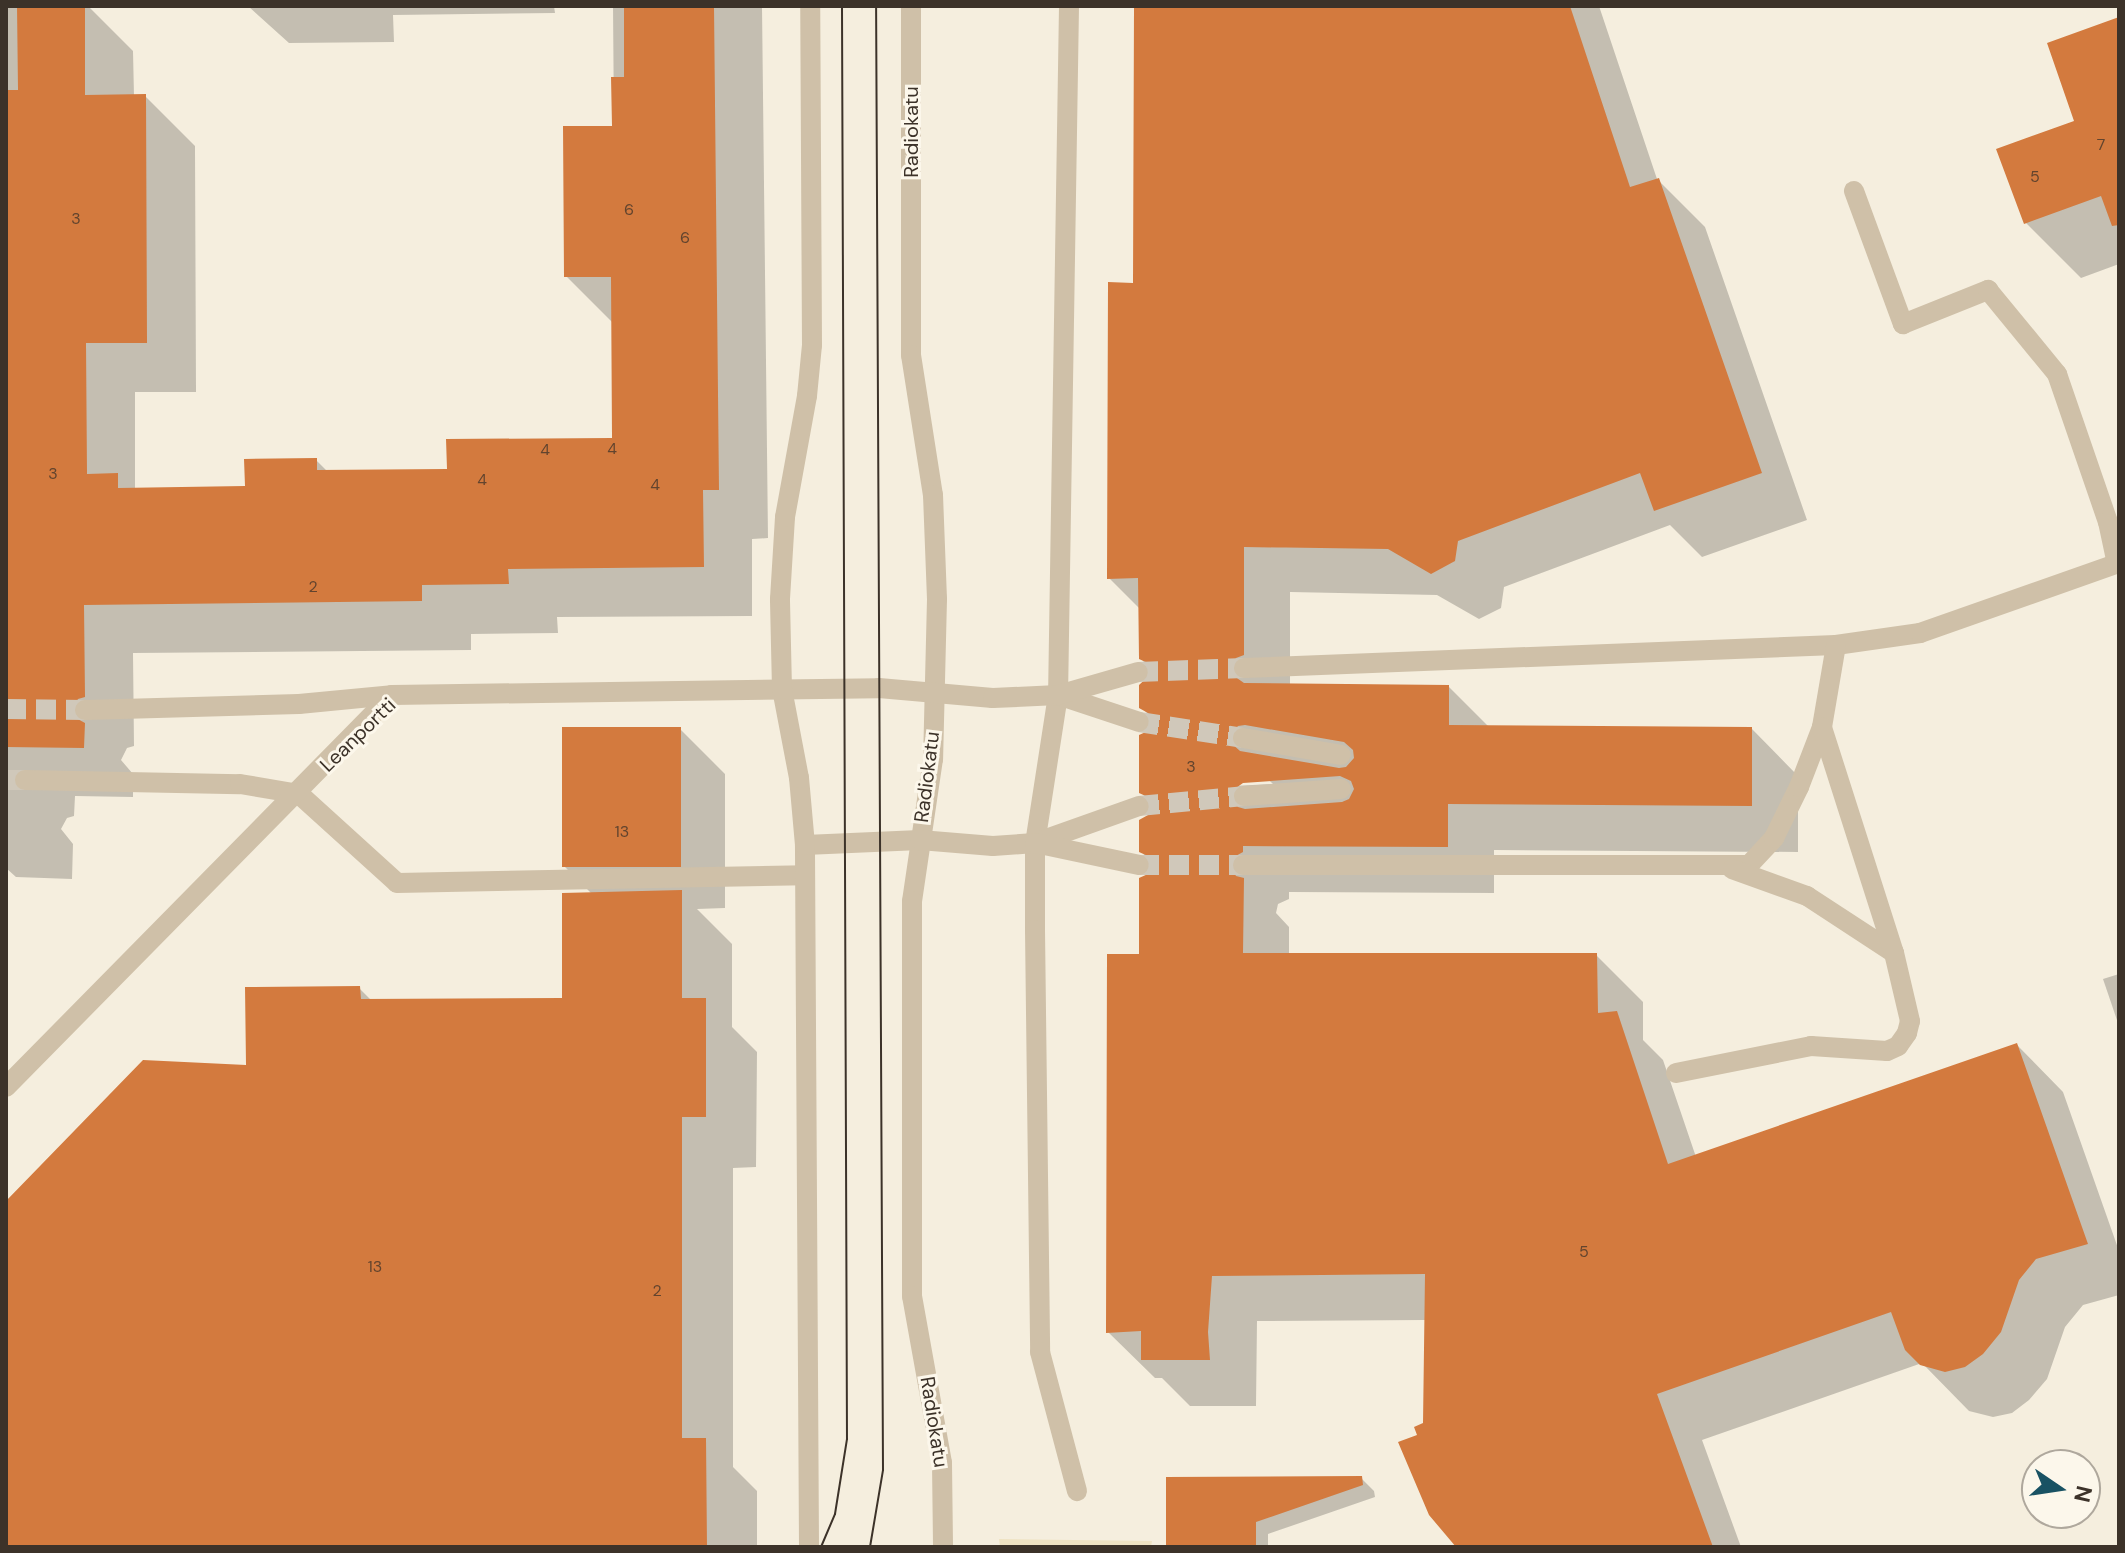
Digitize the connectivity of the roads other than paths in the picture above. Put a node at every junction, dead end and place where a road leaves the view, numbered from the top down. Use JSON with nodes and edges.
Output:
{"nodes":[{"id":1,"x":810,"y":6,"type":"edge"},
{"id":2,"x":911,"y":6,"type":"edge"},
{"id":3,"x":1069,"y":6,"type":"edge"},
{"id":4,"x":1854,"y":191,"type":"dead end"},
{"id":5,"x":2118,"y":564,"type":"edge"},
{"id":6,"x":1836,"y":645,"type":"junction"},
{"id":7,"x":1244,"y":668,"type":"tunnel mouth"},
{"id":8,"x":1138,"y":672,"type":"tunnel mouth"},
{"id":9,"x":782,"y":689,"type":"junction"},
{"id":10,"x":935,"y":690,"type":"junction"},
{"id":11,"x":392,"y":695,"type":"junction"},
{"id":12,"x":1058,"y":695,"type":"junction"},
{"id":13,"x":85,"y":710,"type":"tunnel mouth"},
{"id":14,"x":1139,"y":722,"type":"tunnel mouth"},
{"id":15,"x":1822,"y":727,"type":"junction"},
{"id":16,"x":1243,"y":738,"type":"tunnel mouth"},
{"id":17,"x":1341,"y":755,"type":"dead end"},
{"id":18,"x":25,"y":780,"type":"tunnel mouth"},
{"id":19,"x":1341,"y":789,"type":"dead end"},
{"id":20,"x":299,"y":794,"type":"junction"},
{"id":21,"x":1244,"y":796,"type":"tunnel mouth"},
{"id":22,"x":1139,"y":806,"type":"tunnel mouth"},
{"id":23,"x":920,"y":840,"type":"junction"},
{"id":24,"x":1035,"y":843,"type":"junction"},
{"id":25,"x":805,"y":845,"type":"junction"},
{"id":26,"x":1139,"y":865,"type":"tunnel mouth"},
{"id":27,"x":1243,"y":865,"type":"tunnel mouth"},
{"id":28,"x":1725,"y":867,"type":"junction"},
{"id":29,"x":804,"y":875,"type":"junction"},
{"id":30,"x":1894,"y":953,"type":"junction"},
{"id":31,"x":1676,"y":1073,"type":"dead end"},
{"id":32,"x":6,"y":1087,"type":"edge"},
{"id":33,"x":1077,"y":1491,"type":"dead end"},
{"id":34,"x":809,"y":1547,"type":"edge"},
{"id":35,"x":943,"y":1547,"type":"edge"}],
"edges":[{"from":1,"to":9,"type":"street"},
{"from":2,"to":10,"type":"street","name":"Radiokatu"},
{"from":3,"to":12,"type":"street"},
{"from":4,"to":5,"type":"street"},
{"from":5,"to":6,"type":"street"},
{"from":6,"to":7,"type":"street"},
{"from":6,"to":15,"type":"street"},
{"from":8,"to":12,"type":"street"},
{"from":9,"to":10,"type":"street","name":"Leanportti"},
{"from":9,"to":11,"type":"street","name":"Leanportti"},
{"from":9,"to":25,"type":"street"},
{"from":10,"to":12,"type":"street","name":"Leanportti"},
{"from":10,"to":23,"type":"street","name":"Radiokatu"},
{"from":11,"to":13,"type":"street"},
{"from":11,"to":20,"type":"street","name":"Leanportti"},
{"from":12,"to":14,"type":"street"},
{"from":12,"to":24,"type":"street"},
{"from":15,"to":28,"type":"street"},
{"from":15,"to":30,"type":"street"},
{"from":16,"to":17,"type":"street"},
{"from":18,"to":20,"type":"street"},
{"from":19,"to":21,"type":"street"},
{"from":20,"to":29,"type":"street"},
{"from":20,"to":32,"type":"street","name":"Leanportti"},
{"from":22,"to":24,"type":"street"},
{"from":23,"to":24,"type":"street"},
{"from":23,"to":25,"type":"street"},
{"from":23,"to":35,"type":"street","name":"Radiokatu"},
{"from":24,"to":26,"type":"street"},
{"from":24,"to":33,"type":"street"},
{"from":25,"to":29,"type":"street"},
{"from":27,"to":28,"type":"street"},
{"from":28,"to":30,"type":"street"},
{"from":29,"to":34,"type":"street"},
{"from":30,"to":31,"type":"street"}]}
